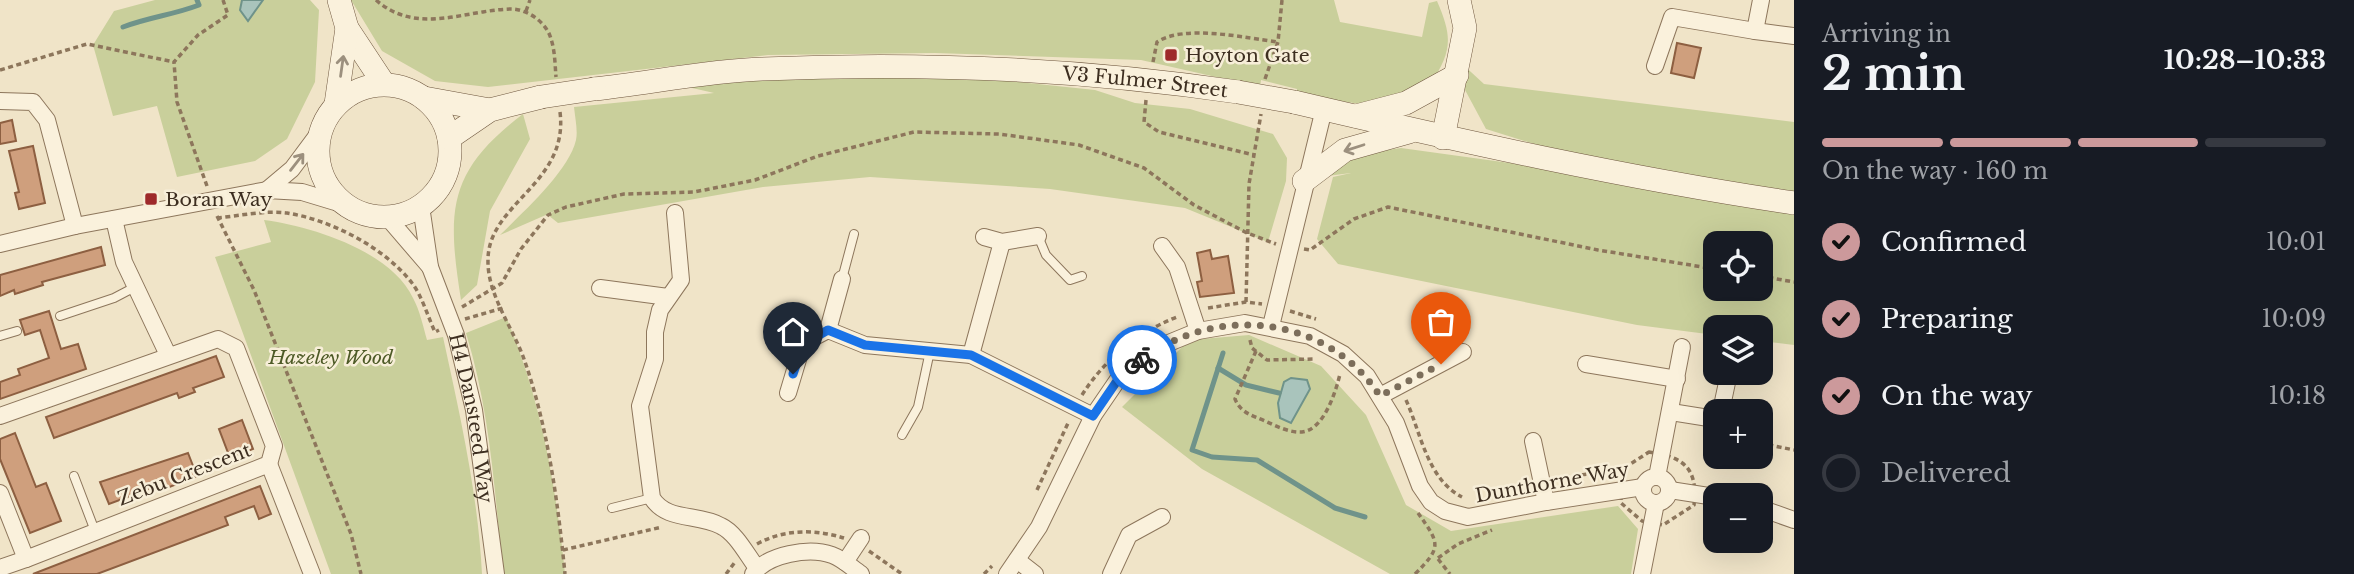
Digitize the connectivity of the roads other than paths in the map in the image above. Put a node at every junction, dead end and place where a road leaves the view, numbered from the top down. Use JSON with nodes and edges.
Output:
{"nodes":[{"id":1,"x":339,"y":0,"type":"edge"},
{"id":2,"x":1459,"y":0,"type":"edge"},
{"id":3,"x":1761,"y":0,"type":"edge"},
{"id":4,"x":347,"y":28,"type":"junction"},
{"id":5,"x":1755,"y":31,"type":"junction"},
{"id":6,"x":1794,"y":36,"type":"edge"},
{"id":7,"x":1655,"y":66,"type":"dead end"},
{"id":8,"x":1457,"y":75,"type":"junction"},
{"id":9,"x":384,"y":84,"type":"junction"},
{"id":10,"x":424,"y":98,"type":"junction"},
{"id":11,"x":0,"y":101,"type":"edge"},
{"id":12,"x":337,"y":104,"type":"junction"},
{"id":13,"x":1324,"y":109,"type":"junction"},
{"id":14,"x":490,"y":110,"type":"junction"},
{"id":15,"x":1353,"y":117,"type":"junction"},
{"id":16,"x":321,"y":130,"type":"junction"},
{"id":17,"x":1412,"y":131,"type":"junction"},
{"id":18,"x":449,"y":138,"type":"junction"},
{"id":19,"x":1443,"y":138,"type":"junction"},
{"id":20,"x":1304,"y":181,"type":"junction"},
{"id":21,"x":267,"y":190,"type":"junction"},
{"id":22,"x":1794,"y":203,"type":"edge"},
{"id":23,"x":345,"y":205,"type":"junction"},
{"id":24,"x":421,"y":206,"type":"junction"},
{"id":25,"x":675,"y":213,"type":"dead end"},
{"id":26,"x":387,"y":217,"type":"junction"},
{"id":27,"x":114,"y":219,"type":"junction"},
{"id":28,"x":75,"y":226,"type":"junction"},
{"id":29,"x":854,"y":234,"type":"dead end"},
{"id":30,"x":1038,"y":236,"type":"joint"},
{"id":31,"x":984,"y":237,"type":"dead end"},
{"id":32,"x":1002,"y":242,"type":"junction"},
{"id":33,"x":0,"y":244,"type":"edge"},
{"id":34,"x":1162,"y":246,"type":"dead end"},
{"id":35,"x":430,"y":267,"type":"junction"},
{"id":36,"x":1082,"y":275,"type":"dead end"},
{"id":37,"x":842,"y":279,"type":"joint"},
{"id":38,"x":135,"y":287,"type":"junction"},
{"id":39,"x":600,"y":288,"type":"dead end"},
{"id":40,"x":668,"y":298,"type":"junction"},
{"id":41,"x":60,"y":316,"type":"dead end"},
{"id":42,"x":1271,"y":326,"type":"junction"},
{"id":43,"x":828,"y":330,"type":"junction"},
{"id":44,"x":18,"y":331,"type":"dead end"},
{"id":45,"x":1198,"y":331,"type":"junction"},
{"id":46,"x":0,"y":336,"type":"edge"},
{"id":47,"x":772,"y":340,"type":"dead end"},
{"id":48,"x":803,"y":344,"type":"junction"},
{"id":49,"x":1682,"y":347,"type":"dead end"},
{"id":50,"x":930,"y":351,"type":"junction"},
{"id":51,"x":1463,"y":352,"type":"dead end"},
{"id":52,"x":168,"y":355,"type":"junction"},
{"id":53,"x":971,"y":355,"type":"junction"},
{"id":54,"x":1586,"y":364,"type":"dead end"},
{"id":55,"x":1677,"y":379,"type":"junction"},
{"id":56,"x":788,"y":393,"type":"dead end"},
{"id":57,"x":1380,"y":396,"type":"junction"},
{"id":58,"x":1671,"y":412,"type":"junction"},
{"id":59,"x":0,"y":416,"type":"edge"},
{"id":60,"x":1093,"y":416,"type":"junction"},
{"id":61,"x":1703,"y":417,"type":"edge"},
{"id":62,"x":902,"y":435,"type":"dead end"},
{"id":63,"x":1533,"y":441,"type":"dead end"},
{"id":64,"x":270,"y":464,"type":"junction"},
{"id":65,"x":74,"y":476,"type":"dead end"},
{"id":66,"x":1657,"y":477,"type":"junction"},
{"id":67,"x":1643,"y":487,"type":"junction"},
{"id":68,"x":1670,"y":491,"type":"junction"},
{"id":69,"x":0,"y":494,"type":"edge"},
{"id":70,"x":1703,"y":495,"type":"edge"},
{"id":71,"x":652,"y":498,"type":"junction"},
{"id":72,"x":1546,"y":502,"type":"junction"},
{"id":73,"x":1656,"y":503,"type":"junction"},
{"id":74,"x":612,"y":508,"type":"dead end"},
{"id":75,"x":1773,"y":513,"type":"edge"},
{"id":76,"x":1162,"y":517,"type":"dead end"},
{"id":77,"x":1794,"y":520,"type":"edge"},
{"id":78,"x":96,"y":531,"type":"junction"},
{"id":79,"x":861,"y":538,"type":"dead end"},
{"id":80,"x":26,"y":559,"type":"junction"},
{"id":81,"x":1017,"y":560,"type":"junction"},
{"id":82,"x":845,"y":562,"type":"junction"},
{"id":83,"x":0,"y":568,"type":"edge"},
{"id":84,"x":1000,"y":569,"type":"edge"},
{"id":85,"x":755,"y":571,"type":"edge"},
{"id":86,"x":312,"y":574,"type":"edge"},
{"id":87,"x":496,"y":574,"type":"edge"},
{"id":88,"x":861,"y":574,"type":"edge"},
{"id":89,"x":1035,"y":574,"type":"edge"},
{"id":90,"x":1111,"y":574,"type":"edge"},
{"id":91,"x":1642,"y":574,"type":"edge"}],
"edges":[{"from":1,"to":4,"type":"street"},
{"from":2,"to":8,"type":"street"},
{"from":3,"to":5,"type":"street"},
{"from":4,"to":9,"type":"street"},
{"from":12,"to":4,"type":"street","one_way":true},
{"from":5,"to":6,"type":"street"},
{"from":5,"to":7,"type":"street"},
{"from":8,"to":15,"type":"street"},
{"from":8,"to":19,"type":"street"},
{"from":9,"to":10,"type":"street"},
{"from":9,"to":12,"type":"street"},
{"from":10,"to":14,"type":"street","name":"V3 Fulmer Street"},
{"from":10,"to":18,"type":"street"},
{"from":11,"to":28,"type":"street"},
{"from":12,"to":16,"type":"street"},
{"from":13,"to":14,"type":"street","name":"V3 Fulmer Street","bridge":true},
{"from":13,"to":15,"type":"street","name":"V3 Fulmer Street"},
{"from":13,"to":20,"type":"street"},
{"from":14,"to":18,"type":"street","name":"V3 Fulmer Street"},
{"from":15,"to":17,"type":"street","name":"V3 Fulmer Street"},
{"from":21,"to":16,"type":"street","one_way":true},
{"from":16,"to":23,"type":"street"},
{"from":17,"to":19,"type":"street","name":"V3 Fulmer Street"},
{"from":17,"to":20,"type":"street","one_way":true},
{"from":18,"to":24,"type":"street"},
{"from":19,"to":22,"type":"street","name":"V3 Fulmer Street"},
{"from":20,"to":42,"type":"street"},
{"from":21,"to":23,"type":"street"},
{"from":21,"to":27,"type":"street"},
{"from":23,"to":26,"type":"street"},
{"from":24,"to":26,"type":"street"},
{"from":24,"to":35,"type":"street","name":"H4 Dansteed Way"},
{"from":25,"to":40,"type":"street"},
{"from":26,"to":35,"type":"street","name":"H4 Dansteed Way"},
{"from":27,"to":28,"type":"street"},
{"from":27,"to":38,"type":"street"},
{"from":28,"to":33,"type":"street"},
{"from":29,"to":37,"type":"lane"},
{"from":30,"to":32,"type":"street"},
{"from":30,"to":36,"type":"lane"},
{"from":31,"to":32,"type":"street"},
{"from":32,"to":53,"type":"street"},
{"from":34,"to":45,"type":"street"},
{"from":35,"to":87,"type":"street","name":"H4 Dansteed Way"},
{"from":37,"to":43,"type":"street"},
{"from":38,"to":41,"type":"lane"},
{"from":38,"to":52,"type":"street"},
{"from":39,"to":40,"type":"street"},
{"from":40,"to":71,"type":"street"},
{"from":42,"to":45,"type":"street","name":"Dunthorne Way"},
{"from":42,"to":57,"type":"street","name":"Dunthorne Way"},
{"from":43,"to":48,"type":"street"},
{"from":43,"to":50,"type":"street"},
{"from":44,"to":46,"type":"lane"},
{"from":45,"to":60,"type":"street","name":"Dunthorne Way"},
{"from":47,"to":48,"type":"lane"},
{"from":48,"to":56,"type":"street"},
{"from":49,"to":55,"type":"street"},
{"from":50,"to":53,"type":"street"},
{"from":50,"to":62,"type":"lane"},
{"from":51,"to":57,"type":"street"},
{"from":52,"to":59,"type":"street","name":"Zebu Crescent"},
{"from":52,"to":64,"type":"street","name":"Zebu Crescent"},
{"from":53,"to":60,"type":"street"},
{"from":54,"to":55,"type":"street"},
{"from":55,"to":58,"type":"street"},
{"from":57,"to":72,"type":"street","name":"Dunthorne Way"},
{"from":58,"to":61,"type":"street"},
{"from":58,"to":66,"type":"street"},
{"from":60,"to":81,"type":"street","name":"Dunthorne Way"},
{"from":63,"to":72,"type":"street"},
{"from":64,"to":78,"type":"street","name":"Zebu Crescent"},
{"from":64,"to":86,"type":"street"},
{"from":65,"to":78,"type":"lane"},
{"from":66,"to":67,"type":"street","name":"Dunthorne Way"},
{"from":66,"to":68,"type":"street","name":"Dunthorne Way"},
{"from":67,"to":72,"type":"street","name":"Dunthorne Way"},
{"from":67,"to":73,"type":"street","name":"Dunthorne Way"},
{"from":68,"to":70,"type":"street"},
{"from":68,"to":73,"type":"street"},
{"from":69,"to":80,"type":"street"},
{"from":71,"to":74,"type":"lane"},
{"from":71,"to":85,"type":"street"},
{"from":73,"to":91,"type":"street"},
{"from":75,"to":77,"type":"street"},
{"from":76,"to":90,"type":"street"},
{"from":78,"to":80,"type":"street","name":"Zebu Crescent"},
{"from":79,"to":82,"type":"street"},
{"from":80,"to":83,"type":"street","name":"Zebu Crescent"},
{"from":81,"to":84,"type":"street","name":"Dunthorne Way"},
{"from":81,"to":89,"type":"street"},
{"from":82,"to":85,"type":"street"},
{"from":82,"to":88,"type":"street"}]}
